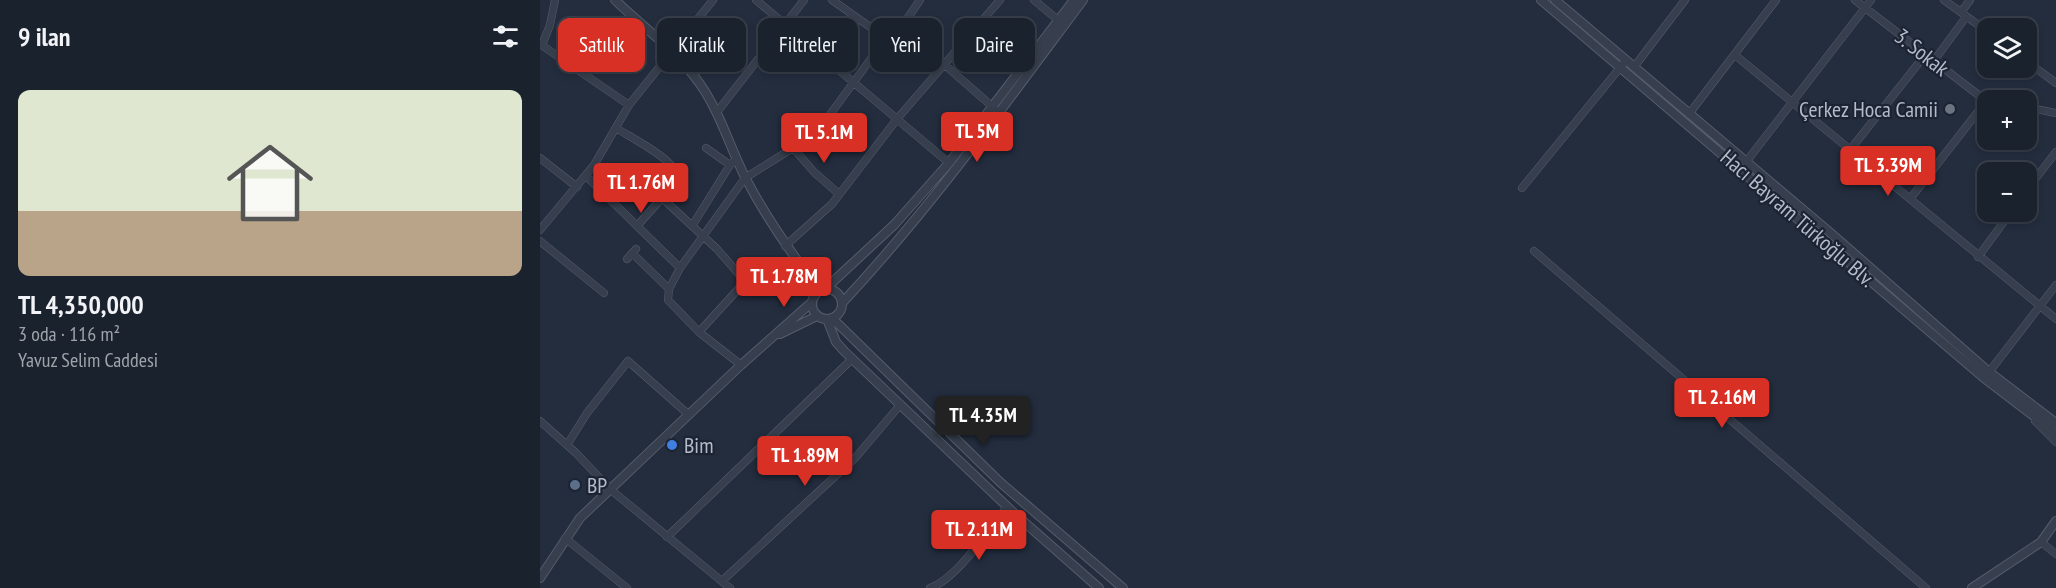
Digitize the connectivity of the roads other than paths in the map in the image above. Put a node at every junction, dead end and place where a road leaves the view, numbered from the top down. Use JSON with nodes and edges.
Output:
{"nodes":[{"id":1,"x":555,"y":0,"type":"edge"},
{"id":2,"x":713,"y":0,"type":"edge"},
{"id":3,"x":756,"y":0,"type":"edge"},
{"id":4,"x":804,"y":0,"type":"edge"},
{"id":5,"x":832,"y":0,"type":"edge"},
{"id":6,"x":1000,"y":0,"type":"edge"},
{"id":7,"x":1034,"y":0,"type":"edge"},
{"id":8,"x":1074,"y":0,"type":"edge"},
{"id":9,"x":1083,"y":0,"type":"edge"},
{"id":10,"x":1541,"y":0,"type":"edge"},
{"id":11,"x":1555,"y":0,"type":"edge"},
{"id":12,"x":1684,"y":0,"type":"edge"},
{"id":13,"x":1776,"y":0,"type":"edge"},
{"id":14,"x":1855,"y":0,"type":"edge"},
{"id":15,"x":1871,"y":0,"type":"edge"},
{"id":16,"x":1944,"y":0,"type":"edge"},
{"id":17,"x":1970,"y":0,"type":"edge"},
{"id":18,"x":618,"y":1,"type":"edge"},
{"id":19,"x":916,"y":1,"type":"edge"},
{"id":20,"x":1865,"y":8,"type":"junction"},
{"id":21,"x":1964,"y":14,"type":"junction"},
{"id":22,"x":698,"y":18,"type":"edge"},
{"id":23,"x":778,"y":18,"type":"edge"},
{"id":24,"x":790,"y":18,"type":"edge"},
{"id":25,"x":907,"y":18,"type":"edge"},
{"id":26,"x":1059,"y":21,"type":"junction"},
{"id":27,"x":1977,"y":24,"type":"edge"},
{"id":28,"x":870,"y":27,"type":"edge"},
{"id":29,"x":657,"y":38,"type":"edge"},
{"id":30,"x":541,"y":45,"type":"edge"},
{"id":31,"x":1735,"y":55,"type":"junction"},
{"id":32,"x":1925,"y":55,"type":"junction"},
{"id":33,"x":758,"y":59,"type":"edge"},
{"id":34,"x":870,"y":62,"type":"edge"},
{"id":35,"x":942,"y":62,"type":"edge"},
{"id":36,"x":1933,"y":62,"type":"junction"},
{"id":37,"x":1623,"y":64,"type":"junction"},
{"id":38,"x":946,"y":66,"type":"junction"},
{"id":39,"x":657,"y":67,"type":"edge"},
{"id":40,"x":1634,"y":67,"type":"junction"},
{"id":41,"x":2037,"y":69,"type":"edge"},
{"id":42,"x":689,"y":72,"type":"edge"},
{"id":43,"x":841,"y":72,"type":"edge"},
{"id":44,"x":854,"y":83,"type":"junction"},
{"id":45,"x":2056,"y":83,"type":"edge"},
{"id":46,"x":1977,"y":91,"type":"edge"},
{"id":47,"x":1790,"y":102,"type":"junction"},
{"id":48,"x":629,"y":105,"type":"junction"},
{"id":49,"x":2037,"y":109,"type":"edge"},
{"id":50,"x":997,"y":110,"type":"junction"},
{"id":51,"x":717,"y":112,"type":"junction"},
{"id":52,"x":2056,"y":112,"type":"edge"},
{"id":53,"x":1689,"y":114,"type":"junction"},
{"id":54,"x":1977,"y":116,"type":"edge"},
{"id":55,"x":897,"y":119,"type":"junction"},
{"id":56,"x":616,"y":128,"type":"junction"},
{"id":57,"x":706,"y":148,"type":"dead end"},
{"id":58,"x":794,"y":149,"type":"junction"},
{"id":59,"x":1850,"y":150,"type":"junction"},
{"id":60,"x":2056,"y":152,"type":"edge"},
{"id":61,"x":540,"y":158,"type":"edge"},
{"id":62,"x":737,"y":159,"type":"junction"},
{"id":63,"x":1746,"y":162,"type":"junction"},
{"id":64,"x":949,"y":163,"type":"junction"},
{"id":65,"x":730,"y":165,"type":"junction"},
{"id":66,"x":586,"y":176,"type":"junction"},
{"id":67,"x":2037,"y":177,"type":"edge"},
{"id":68,"x":745,"y":178,"type":"junction"},
{"id":69,"x":577,"y":187,"type":"junction"},
{"id":70,"x":1522,"y":188,"type":"dead end"},
{"id":71,"x":839,"y":194,"type":"junction"},
{"id":72,"x":662,"y":198,"type":"junction"},
{"id":73,"x":1910,"y":199,"type":"junction"},
{"id":74,"x":2004,"y":222,"type":"edge"},
{"id":75,"x":637,"y":226,"type":"junction"},
{"id":76,"x":692,"y":226,"type":"junction"},
{"id":77,"x":540,"y":230,"type":"edge"},
{"id":78,"x":703,"y":237,"type":"junction"},
{"id":79,"x":540,"y":242,"type":"edge"},
{"id":80,"x":784,"y":246,"type":"junction"},
{"id":81,"x":1534,"y":251,"type":"dead end"},
{"id":82,"x":632,"y":253,"type":"dead end"},
{"id":83,"x":1978,"y":256,"type":"junction"},
{"id":84,"x":680,"y":268,"type":"junction"},
{"id":85,"x":2056,"y":285,"type":"edge"},
{"id":86,"x":669,"y":288,"type":"junction"},
{"id":87,"x":822,"y":290,"type":"junction"},
{"id":88,"x":604,"y":293,"type":"dead end"},
{"id":89,"x":812,"y":302,"type":"junction"},
{"id":90,"x":842,"y":303,"type":"junction"},
{"id":91,"x":2040,"y":307,"type":"junction"},
{"id":92,"x":817,"y":316,"type":"junction"},
{"id":93,"x":829,"y":319,"type":"junction"},
{"id":94,"x":2056,"y":319,"type":"edge"},
{"id":95,"x":699,"y":332,"type":"junction"},
{"id":96,"x":777,"y":336,"type":"junction"},
{"id":97,"x":852,"y":359,"type":"junction"},
{"id":98,"x":741,"y":365,"type":"junction"},
{"id":99,"x":1987,"y":375,"type":"junction"},
{"id":100,"x":900,"y":405,"type":"junction"},
{"id":101,"x":2021,"y":406,"type":"junction"},
{"id":102,"x":688,"y":414,"type":"junction"},
{"id":103,"x":540,"y":421,"type":"edge"},
{"id":104,"x":2056,"y":423,"type":"edge"},
{"id":105,"x":2056,"y":433,"type":"edge"},
{"id":106,"x":2056,"y":442,"type":"edge"},
{"id":107,"x":567,"y":445,"type":"junction"},
{"id":108,"x":610,"y":489,"type":"junction"},
{"id":109,"x":1007,"y":507,"type":"junction"},
{"id":110,"x":2056,"y":521,"type":"edge"},
{"id":111,"x":667,"y":537,"type":"junction"},
{"id":112,"x":565,"y":538,"type":"junction"},
{"id":113,"x":2041,"y":542,"type":"junction"},
{"id":114,"x":2056,"y":554,"type":"edge"},
{"id":115,"x":540,"y":578,"type":"edge"},
{"id":116,"x":722,"y":582,"type":"junction"},
{"id":117,"x":627,"y":588,"type":"edge"},
{"id":118,"x":730,"y":588,"type":"edge"},
{"id":119,"x":930,"y":588,"type":"edge"},
{"id":120,"x":1099,"y":588,"type":"edge"},
{"id":121,"x":1123,"y":588,"type":"edge"},
{"id":122,"x":1926,"y":588,"type":"edge"},
{"id":123,"x":1972,"y":588,"type":"edge"}],
"edges":[{"from":1,"to":30,"type":"street"},
{"from":2,"to":22,"type":"street"},
{"from":3,"to":23,"type":"street"},
{"from":4,"to":24,"type":"street"},
{"from":5,"to":28,"type":"street"},
{"from":6,"to":38,"type":"street"},
{"from":7,"to":26,"type":"street"},
{"from":8,"to":26,"type":"street"},
{"from":9,"to":50,"type":"street"},
{"from":10,"to":37,"type":"street","name":"Hacı Bayram Türkoğlu Blv."},
{"from":11,"to":37,"type":"street","name":"Hacı Bayram Türkoğlu Blv."},
{"from":12,"to":40,"type":"street"},
{"from":13,"to":31,"type":"street"},
{"from":14,"to":20,"type":"street","name":"3. Sokak"},
{"from":15,"to":20,"type":"street"},
{"from":16,"to":21,"type":"street"},
{"from":17,"to":21,"type":"street"},
{"from":18,"to":29,"type":"street"},
{"from":19,"to":25,"type":"street"},
{"from":20,"to":32,"type":"street","name":"3. Sokak"},
{"from":20,"to":47,"type":"street"},
{"from":21,"to":27,"type":"street"},
{"from":21,"to":36,"type":"street"},
{"from":26,"to":50,"type":"street"},
{"from":30,"to":48,"type":"street"},
{"from":31,"to":47,"type":"street"},
{"from":31,"to":53,"type":"street"},
{"from":32,"to":36,"type":"street","name":"3. Sokak"},
{"from":32,"to":59,"type":"street"},
{"from":33,"to":51,"type":"street"},
{"from":34,"to":44,"type":"street"},
{"from":35,"to":38,"type":"street"},
{"from":36,"to":46,"type":"street","name":"3. Sokak"},
{"from":37,"to":40,"type":"street","name":"Hacı Bayram Türkoğlu Blv."},
{"from":37,"to":70,"type":"street"},
{"from":37,"to":99,"type":"street","name":"Hacı Bayram Türkoğlu Blv."},
{"from":38,"to":50,"type":"street"},
{"from":38,"to":55,"type":"street"},
{"from":39,"to":48,"type":"street"},
{"from":40,"to":53,"type":"street","name":"Hacı Bayram Türkoğlu Blv."},
{"from":41,"to":45,"type":"street"},
{"from":42,"to":51,"type":"street"},
{"from":43,"to":44,"type":"street"},
{"from":44,"to":55,"type":"street"},
{"from":44,"to":58,"type":"street"},
{"from":47,"to":59,"type":"street"},
{"from":47,"to":63,"type":"street"},
{"from":48,"to":56,"type":"street"},
{"from":49,"to":52,"type":"street"},
{"from":50,"to":64,"type":"street"},
{"from":50,"to":90,"type":"street"},
{"from":51,"to":62,"type":"street"},
{"from":53,"to":63,"type":"street","name":"Hacı Bayram Türkoğlu Blv."},
{"from":54,"to":73,"type":"street"},
{"from":55,"to":64,"type":"street"},
{"from":55,"to":71,"type":"street"},
{"from":56,"to":66,"type":"street"},
{"from":56,"to":72,"type":"street"},
{"from":57,"to":65,"type":"street"},
{"from":58,"to":68,"type":"street"},
{"from":58,"to":71,"type":"street"},
{"from":59,"to":73,"type":"street"},
{"from":60,"to":67,"type":"street"},
{"from":61,"to":69,"type":"street"},
{"from":62,"to":65,"type":"street"},
{"from":62,"to":68,"type":"street"},
{"from":63,"to":99,"type":"street","name":"Hacı Bayram Türkoğlu Blv."},
{"from":64,"to":87,"type":"street"},
{"from":65,"to":76,"type":"street"},
{"from":66,"to":69,"type":"street"},
{"from":66,"to":75,"type":"street"},
{"from":68,"to":78,"type":"street"},
{"from":68,"to":80,"type":"street"},
{"from":69,"to":77,"type":"street"},
{"from":71,"to":80,"type":"street"},
{"from":72,"to":75,"type":"street"},
{"from":72,"to":76,"type":"street"},
{"from":73,"to":83,"type":"street"},
{"from":74,"to":83,"type":"street"},
{"from":75,"to":84,"type":"street"},
{"from":76,"to":78,"type":"street"},
{"from":78,"to":84,"type":"street"},
{"from":78,"to":95,"type":"street"},
{"from":79,"to":88,"type":"street"},
{"from":80,"to":87,"type":"street"},
{"from":81,"to":122,"type":"street"},
{"from":82,"to":86,"type":"street"},
{"from":83,"to":91,"type":"street"},
{"from":84,"to":86,"type":"street"},
{"from":85,"to":91,"type":"street"},
{"from":86,"to":95,"type":"street"},
{"from":87,"to":89,"type":"street"},
{"from":87,"to":90,"type":"street"},
{"from":89,"to":92,"type":"street"},
{"from":89,"to":96,"type":"street"},
{"from":90,"to":93,"type":"street"},
{"from":91,"to":94,"type":"street"},
{"from":91,"to":99,"type":"street"},
{"from":92,"to":93,"type":"street"},
{"from":92,"to":96,"type":"street"},
{"from":93,"to":97,"type":"street"},
{"from":93,"to":121,"type":"street"},
{"from":95,"to":98,"type":"street"},
{"from":96,"to":98,"type":"street"},
{"from":97,"to":100,"type":"street"},
{"from":97,"to":111,"type":"street"},
{"from":98,"to":102,"type":"street"},
{"from":99,"to":101,"type":"street","name":"Hacı Bayram Türkoğlu Blv."},
{"from":99,"to":104,"type":"street","name":"Hacı Bayram Türkoğlu Blv."},
{"from":100,"to":109,"type":"street"},
{"from":100,"to":116,"type":"street"},
{"from":101,"to":105,"type":"street","name":"Hacı Bayram Türkoğlu Blv."},
{"from":101,"to":106,"type":"street"},
{"from":102,"to":107,"type":"street"},
{"from":102,"to":108,"type":"street"},
{"from":103,"to":107,"type":"street"},
{"from":107,"to":108,"type":"street"},
{"from":108,"to":111,"type":"street"},
{"from":108,"to":112,"type":"street"},
{"from":109,"to":119,"type":"street"},
{"from":109,"to":120,"type":"street"},
{"from":110,"to":113,"type":"street"},
{"from":111,"to":116,"type":"street"},
{"from":112,"to":115,"type":"street"},
{"from":112,"to":117,"type":"street"},
{"from":113,"to":114,"type":"street"},
{"from":113,"to":123,"type":"street"},
{"from":116,"to":118,"type":"street"}]}
